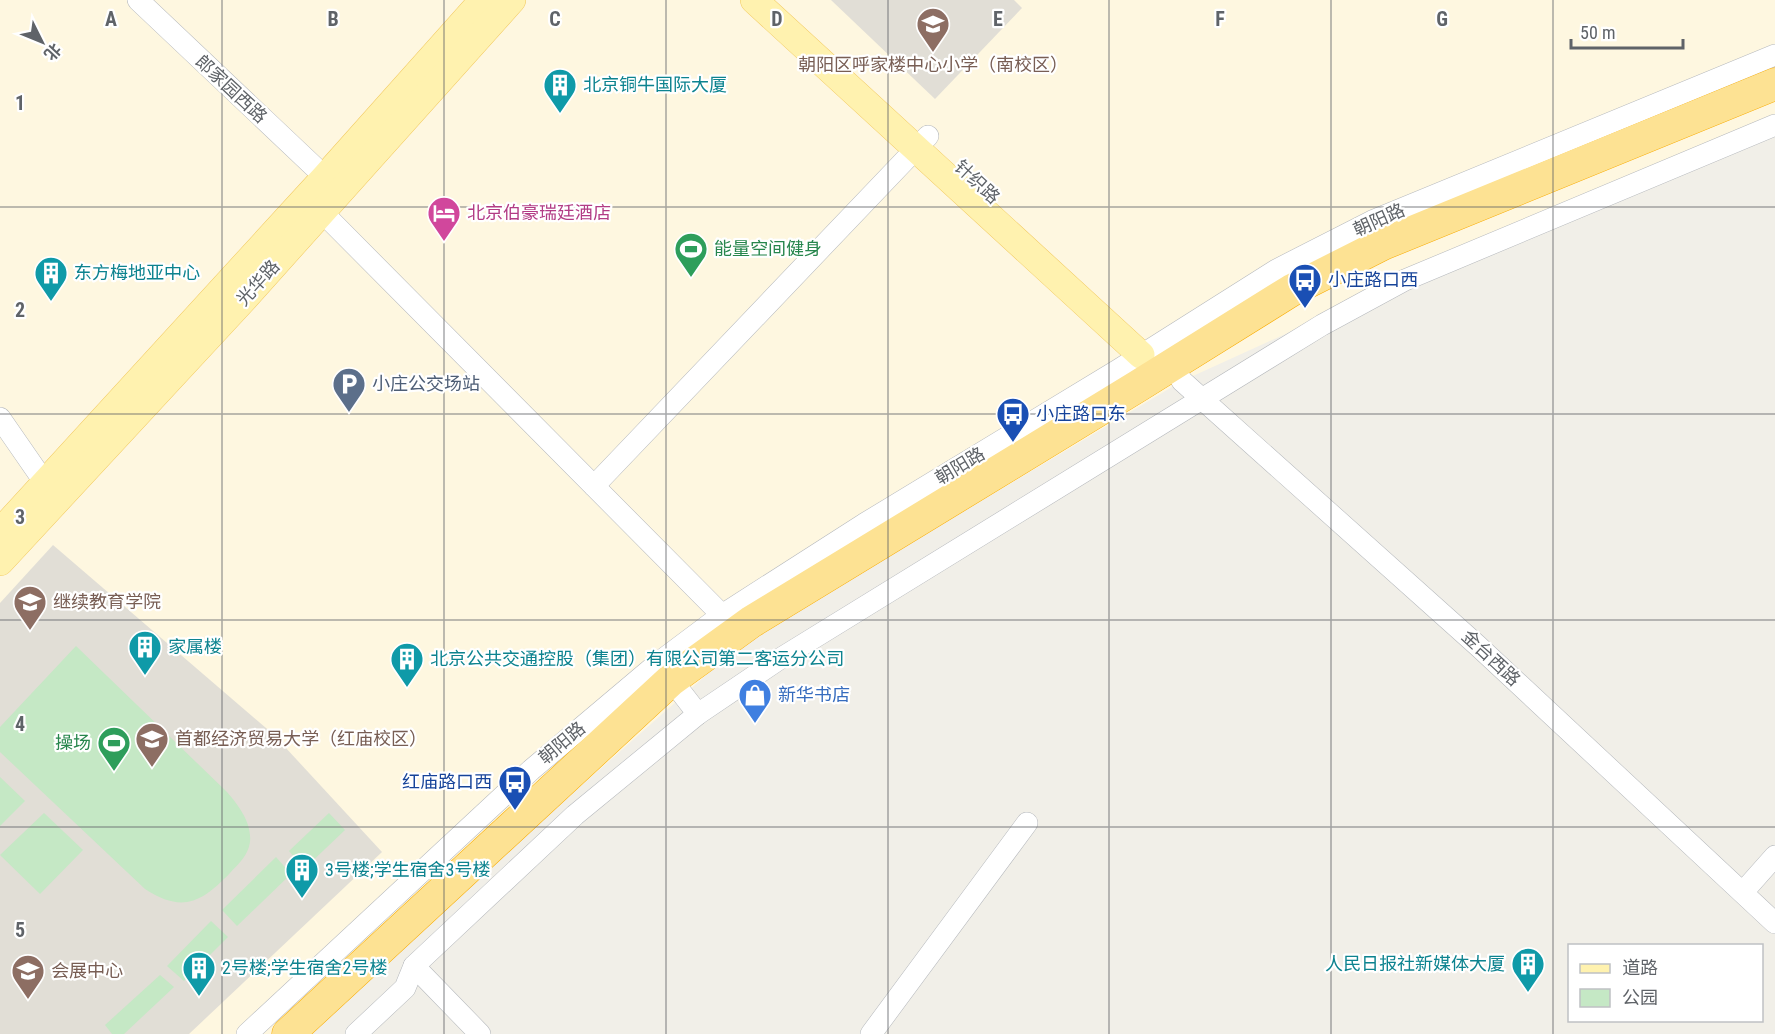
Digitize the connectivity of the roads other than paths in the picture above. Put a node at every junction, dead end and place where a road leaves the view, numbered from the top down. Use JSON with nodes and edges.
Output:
{"nodes":[{"id":1,"x":138,"y":0,"type":"edge"},
{"id":2,"x":483,"y":0,"type":"edge"},
{"id":3,"x":512,"y":0,"type":"edge"},
{"id":4,"x":754,"y":0,"type":"edge"},
{"id":5,"x":782,"y":0,"type":"edge"},
{"id":6,"x":1775,"y":55,"type":"edge"},
{"id":7,"x":1775,"y":84,"type":"edge"},
{"id":8,"x":1775,"y":101,"type":"edge"},
{"id":9,"x":1775,"y":126,"type":"edge"},
{"id":10,"x":922,"y":142,"type":"junction"},
{"id":11,"x":325,"y":177,"type":"junction"},
{"id":12,"x":322,"y":212,"type":"junction"},
{"id":13,"x":1168,"y":370,"type":"junction"},
{"id":14,"x":0,"y":418,"type":"edge"},
{"id":15,"x":594,"y":486,"type":"junction"},
{"id":16,"x":52,"y":491,"type":"junction"},
{"id":17,"x":0,"y":532,"type":"edge"},
{"id":18,"x":0,"y":562,"type":"edge"},
{"id":19,"x":722,"y":615,"type":"junction"},
{"id":20,"x":677,"y":688,"type":"junction"},
{"id":21,"x":1026,"y":823,"type":"dead end"},
{"id":22,"x":1775,"y":856,"type":"edge"},
{"id":23,"x":1743,"y":892,"type":"junction"},
{"id":24,"x":1775,"y":922,"type":"edge"},
{"id":25,"x":414,"y":966,"type":"junction"},
{"id":26,"x":247,"y":1034,"type":"edge"},
{"id":27,"x":288,"y":1034,"type":"edge"},
{"id":28,"x":313,"y":1034,"type":"edge"},
{"id":29,"x":356,"y":1034,"type":"edge"},
{"id":30,"x":480,"y":1034,"type":"edge"},
{"id":31,"x":871,"y":1034,"type":"edge"}],
"edges":[{"from":1,"to":11,"type":"street","name":"郎家园西路"},
{"from":2,"to":11,"type":"main road","name":"光华路"},
{"from":3,"to":12,"type":"main road","name":"光华路"},
{"from":4,"to":10,"type":"main road","name":"针织路"},
{"from":5,"to":10,"type":"main road","name":"针织路"},
{"from":6,"to":13,"type":"street","name":"朝阳路"},
{"from":7,"to":13,"type":"highway","name":"朝阳路"},
{"from":8,"to":13,"type":"highway","name":"朝阳路"},
{"from":9,"to":13,"type":"street","name":"朝阳路"},
{"from":10,"to":13,"type":"main road","name":"针织路"},
{"from":10,"to":15,"type":"street"},
{"from":11,"to":16,"type":"main road","name":"光华路"},
{"from":12,"to":15,"type":"street"},
{"from":12,"to":16,"type":"main road","name":"光华路"},
{"from":13,"to":19,"type":"street","name":"朝阳路"},
{"from":13,"to":20,"type":"highway","name":"朝阳路"},
{"from":13,"to":20,"type":"street","name":"朝阳路"},
{"from":13,"to":23,"type":"street","name":"金台西路"},
{"from":14,"to":16,"type":"street"},
{"from":15,"to":19,"type":"street"},
{"from":16,"to":17,"type":"main road","name":"光华路"},
{"from":16,"to":18,"type":"main road","name":"光华路"},
{"from":19,"to":20,"type":"street","name":"朝阳路"},
{"from":20,"to":25,"type":"street","name":"朝阳路"},
{"from":20,"to":26,"type":"street","name":"朝阳路"},
{"from":20,"to":27,"type":"highway","name":"朝阳路"},
{"from":20,"to":28,"type":"highway","name":"朝阳路"},
{"from":21,"to":31,"type":"street"},
{"from":22,"to":23,"type":"street"},
{"from":23,"to":24,"type":"street","name":"金台西路"},
{"from":25,"to":29,"type":"street","name":"朝阳路"},
{"from":25,"to":30,"type":"street"}]}
